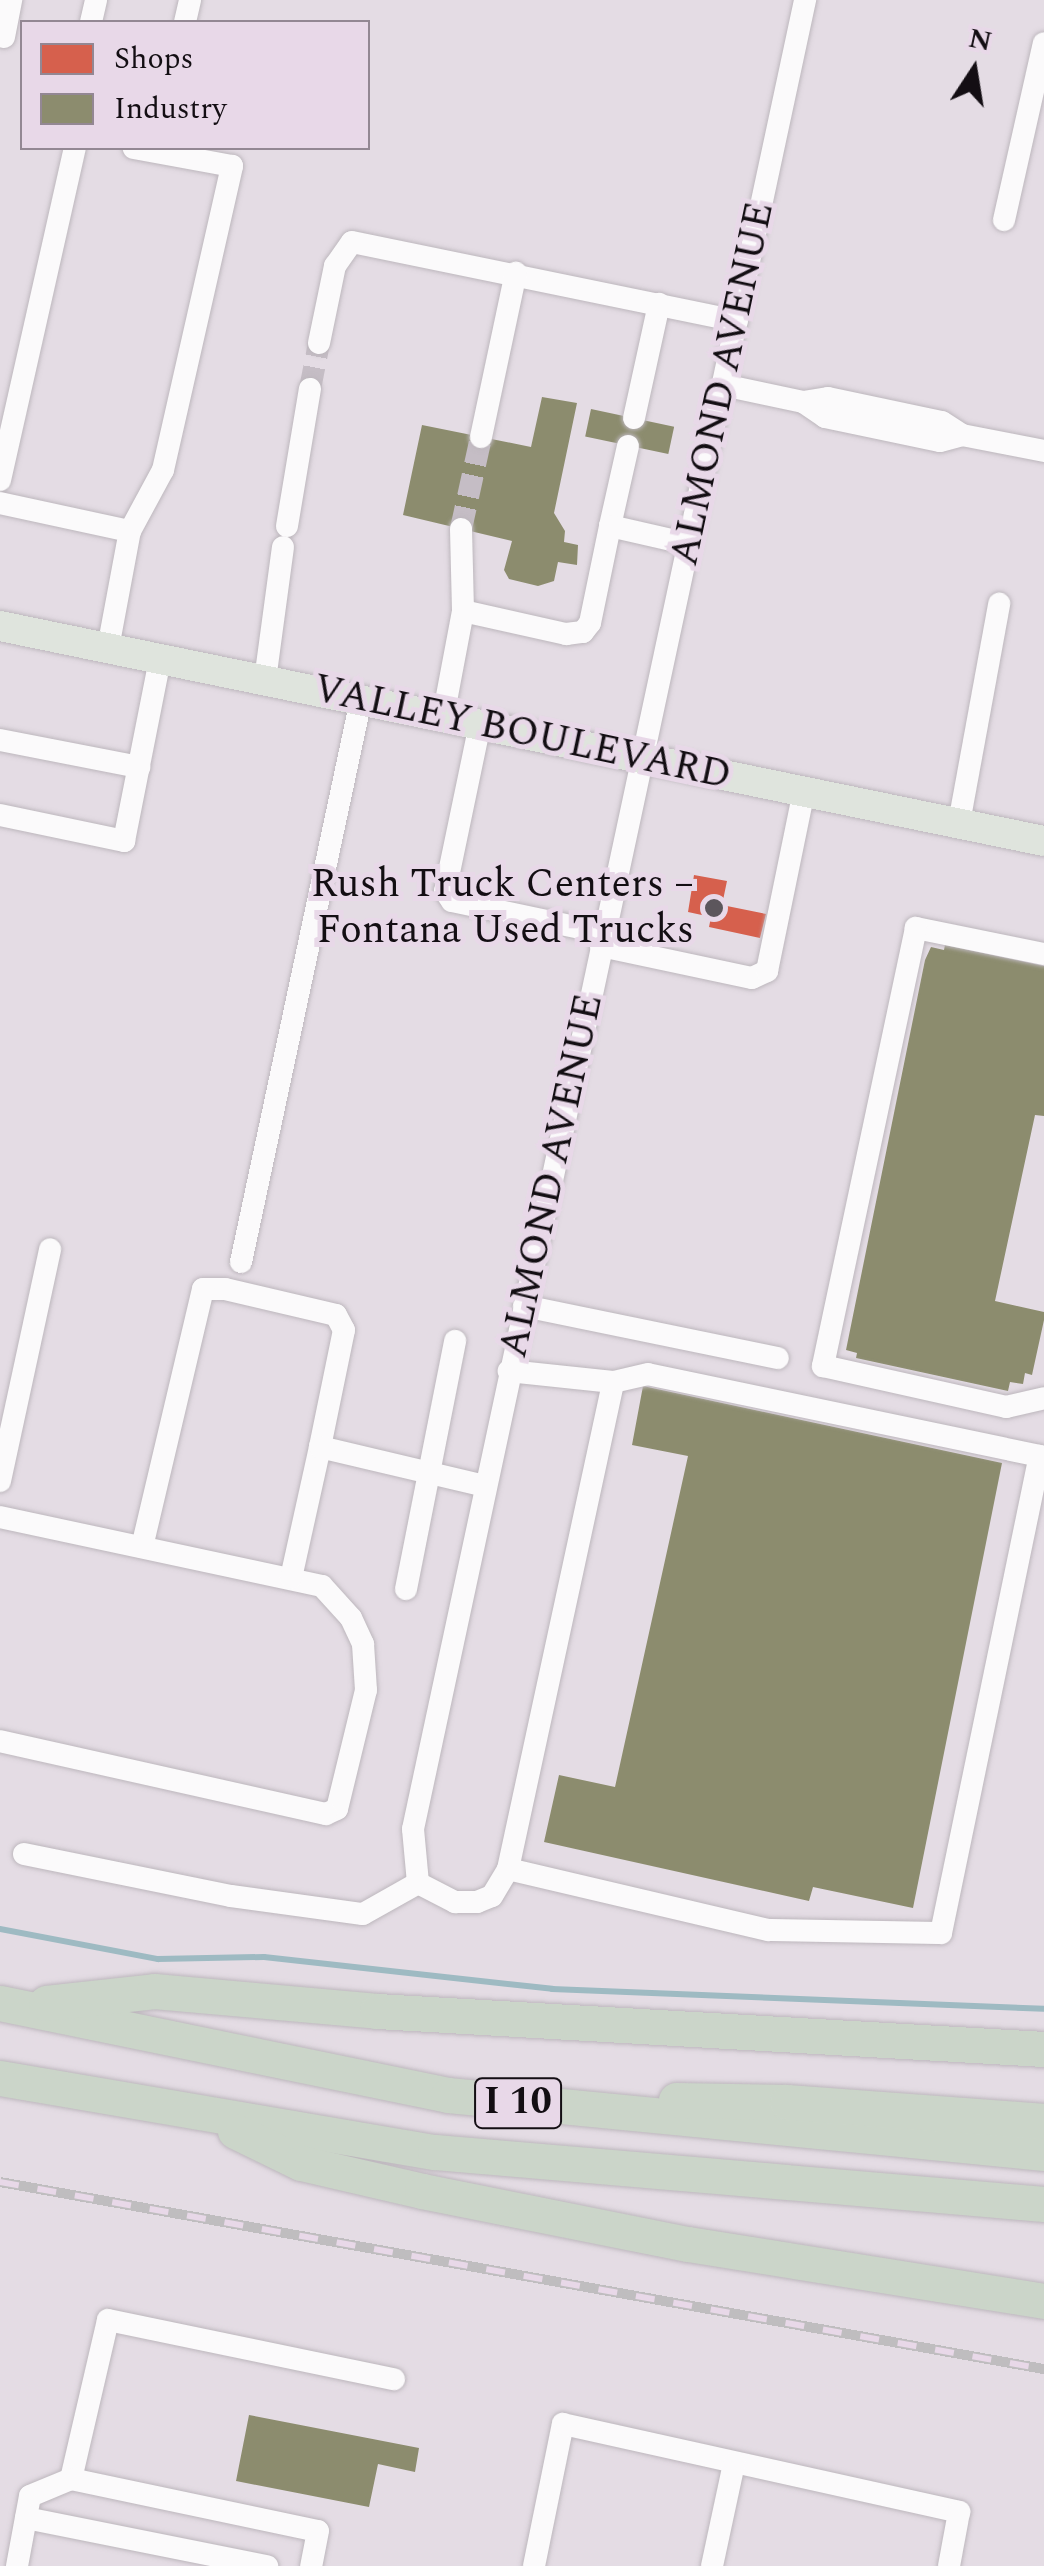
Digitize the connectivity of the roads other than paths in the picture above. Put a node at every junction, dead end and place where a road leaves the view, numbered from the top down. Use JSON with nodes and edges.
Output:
{"nodes":[{"id":1,"x":12,"y":0,"type":"edge"},
{"id":2,"x":805,"y":0,"type":"edge"},
{"id":3,"x":9,"y":39,"type":"edge"},
{"id":4,"x":1044,"y":44,"type":"edge"},
{"id":5,"x":74,"y":150,"type":"edge"},
{"id":6,"x":145,"y":150,"type":"edge"},
{"id":7,"x":1004,"y":220,"type":"dead end"},
{"id":8,"x":516,"y":273,"type":"junction"},
{"id":9,"x":659,"y":304,"type":"junction"},
{"id":10,"x":737,"y":321,"type":"junction"},
{"id":11,"x":319,"y":343,"type":"tunnel mouth"},
{"id":12,"x":723,"y":385,"type":"junction"},
{"id":13,"x":310,"y":389,"type":"tunnel mouth"},
{"id":14,"x":634,"y":418,"type":"dead end"},
{"id":15,"x":481,"y":437,"type":"tunnel mouth"},
{"id":16,"x":628,"y":446,"type":"dead end"},
{"id":17,"x":1044,"y":451,"type":"edge"},
{"id":18,"x":0,"y":480,"type":"edge"},
{"id":19,"x":0,"y":502,"type":"edge"},
{"id":20,"x":610,"y":526,"type":"junction"},
{"id":21,"x":461,"y":529,"type":"tunnel mouth"},
{"id":22,"x":130,"y":532,"type":"junction"},
{"id":23,"x":689,"y":544,"type":"junction"},
{"id":24,"x":998,"y":604,"type":"dead end"},
{"id":25,"x":463,"y":611,"type":"junction"},
{"id":26,"x":0,"y":626,"type":"edge"},
{"id":27,"x":108,"y":648,"type":"junction"},
{"id":28,"x":160,"y":659,"type":"junction"},
{"id":29,"x":265,"y":680,"type":"junction"},
{"id":30,"x":361,"y":700,"type":"junction"},
{"id":31,"x":442,"y":717,"type":"junction"},
{"id":32,"x":480,"y":724,"type":"junction"},
{"id":33,"x":0,"y":740,"type":"edge"},
{"id":34,"x":642,"y":758,"type":"junction"},
{"id":35,"x":139,"y":767,"type":"junction"},
{"id":36,"x":804,"y":791,"type":"junction"},
{"id":37,"x":0,"y":815,"type":"edge"},
{"id":38,"x":959,"y":823,"type":"junction"},
{"id":39,"x":1044,"y":840,"type":"edge"},
{"id":40,"x":603,"y":940,"type":"junction"},
{"id":41,"x":1044,"y":954,"type":"edge"},
{"id":42,"x":50,"y":1249,"type":"dead end"},
{"id":43,"x":242,"y":1262,"type":"dead end"},
{"id":44,"x":524,"y":1306,"type":"junction"},
{"id":45,"x":455,"y":1341,"type":"dead end"},
{"id":46,"x":778,"y":1358,"type":"dead end"},
{"id":47,"x":509,"y":1372,"type":"junction"},
{"id":48,"x":613,"y":1382,"type":"junction"},
{"id":49,"x":1044,"y":1398,"type":"edge"},
{"id":50,"x":320,"y":1447,"type":"junction"},
{"id":51,"x":429,"y":1473,"type":"junction"},
{"id":52,"x":0,"y":1481,"type":"edge"},
{"id":53,"x":484,"y":1486,"type":"junction"},
{"id":54,"x":0,"y":1517,"type":"edge"},
{"id":55,"x":142,"y":1547,"type":"junction"},
{"id":56,"x":292,"y":1578,"type":"junction"},
{"id":57,"x":406,"y":1589,"type":"dead end"},
{"id":58,"x":0,"y":1741,"type":"edge"},
{"id":59,"x":24,"y":1854,"type":"dead end"},
{"id":60,"x":508,"y":1869,"type":"junction"},
{"id":61,"x":418,"y":1883,"type":"junction"},
{"id":62,"x":8,"y":2004,"type":"edge"},
{"id":63,"x":1044,"y":2049,"type":"edge"},
{"id":64,"x":0,"y":2078,"type":"edge"},
{"id":65,"x":448,"y":2095,"type":"junction"},
{"id":66,"x":203,"y":2116,"type":"junction"},
{"id":67,"x":1044,"y":2121,"type":"edge"},
{"id":68,"x":1044,"y":2154,"type":"edge"},
{"id":69,"x":1044,"y":2204,"type":"edge"},
{"id":70,"x":1044,"y":2301,"type":"edge"},
{"id":71,"x":394,"y":2379,"type":"dead end"},
{"id":72,"x":734,"y":2463,"type":"junction"},
{"id":73,"x":71,"y":2479,"type":"junction"},
{"id":74,"x":26,"y":2518,"type":"junction"},
{"id":75,"x":17,"y":2566,"type":"edge"},
{"id":76,"x":267,"y":2566,"type":"edge"},
{"id":77,"x":311,"y":2566,"type":"edge"},
{"id":78,"x":534,"y":2566,"type":"edge"},
{"id":79,"x":712,"y":2566,"type":"edge"},
{"id":80,"x":948,"y":2566,"type":"edge"}],
"edges":[{"from":1,"to":3,"type":"street"},
{"from":2,"to":10,"type":"street","name":"ALMOND AVENUE"},
{"from":4,"to":7,"type":"street"},
{"from":5,"to":18,"type":"street"},
{"from":6,"to":22,"type":"street"},
{"from":8,"to":9,"type":"street"},
{"from":8,"to":11,"type":"street"},
{"from":8,"to":15,"type":"street"},
{"from":9,"to":10,"type":"street"},
{"from":9,"to":14,"type":"street"},
{"from":10,"to":12,"type":"street","name":"ALMOND AVENUE"},
{"from":12,"to":17,"type":"street"},
{"from":12,"to":23,"type":"street","name":"ALMOND AVENUE"},
{"from":13,"to":29,"type":"street"},
{"from":16,"to":20,"type":"street"},
{"from":19,"to":22,"type":"street"},
{"from":20,"to":23,"type":"street"},
{"from":20,"to":25,"type":"street"},
{"from":21,"to":25,"type":"street"},
{"from":22,"to":27,"type":"street"},
{"from":23,"to":34,"type":"street","name":"ALMOND AVENUE"},
{"from":24,"to":38,"type":"street"},
{"from":25,"to":31,"type":"street"},
{"from":26,"to":27,"type":"main road","name":"VALLEY BOULEVARD"},
{"from":27,"to":28,"type":"main road","name":"VALLEY BOULEVARD"},
{"from":28,"to":29,"type":"main road","name":"VALLEY BOULEVARD"},
{"from":28,"to":35,"type":"street"},
{"from":29,"to":30,"type":"main road","name":"VALLEY BOULEVARD"},
{"from":30,"to":31,"type":"main road","name":"VALLEY BOULEVARD"},
{"from":30,"to":43,"type":"street"},
{"from":31,"to":32,"type":"main road","name":"VALLEY BOULEVARD"},
{"from":32,"to":34,"type":"main road","name":"VALLEY BOULEVARD"},
{"from":32,"to":40,"type":"street"},
{"from":33,"to":35,"type":"street"},
{"from":34,"to":36,"type":"main road","name":"VALLEY BOULEVARD"},
{"from":34,"to":40,"type":"street","name":"ALMOND AVENUE"},
{"from":35,"to":37,"type":"street"},
{"from":36,"to":38,"type":"main road","name":"VALLEY BOULEVARD"},
{"from":36,"to":40,"type":"street"},
{"from":38,"to":39,"type":"main road","name":"VALLEY BOULEVARD"},
{"from":40,"to":44,"type":"street","name":"ALMOND AVENUE"},
{"from":41,"to":49,"type":"street"},
{"from":42,"to":52,"type":"street"},
{"from":44,"to":46,"type":"street"},
{"from":44,"to":47,"type":"street","name":"ALMOND AVENUE"},
{"from":45,"to":51,"type":"street"},
{"from":47,"to":48,"type":"street"},
{"from":47,"to":53,"type":"street","name":"ALMOND AVENUE"},
{"from":48,"to":60,"type":"street"},
{"from":48,"to":60,"type":"street"},
{"from":50,"to":51,"type":"street"},
{"from":50,"to":55,"type":"street"},
{"from":50,"to":56,"type":"street"},
{"from":51,"to":53,"type":"street"},
{"from":51,"to":57,"type":"street"},
{"from":53,"to":61,"type":"street","name":"ALMOND AVENUE"},
{"from":54,"to":55,"type":"street"},
{"from":55,"to":56,"type":"street"},
{"from":56,"to":58,"type":"street"},
{"from":59,"to":61,"type":"street"},
{"from":60,"to":61,"type":"street"},
{"from":62,"to":63,"type":"highway"},
{"from":62,"to":65,"type":"highway","number":"I 10"},
{"from":64,"to":66,"type":"highway","number":"I 10"},
{"from":65,"to":67,"type":"highway"},
{"from":65,"to":68,"type":"highway","number":"I 10"},
{"from":66,"to":69,"type":"highway","number":"I 10"},
{"from":66,"to":70,"type":"highway"},
{"from":71,"to":73,"type":"street"},
{"from":72,"to":78,"type":"street"},
{"from":72,"to":79,"type":"street"},
{"from":72,"to":80,"type":"street"},
{"from":73,"to":74,"type":"street"},
{"from":73,"to":77,"type":"street"},
{"from":74,"to":75,"type":"street"},
{"from":74,"to":76,"type":"street"}]}
